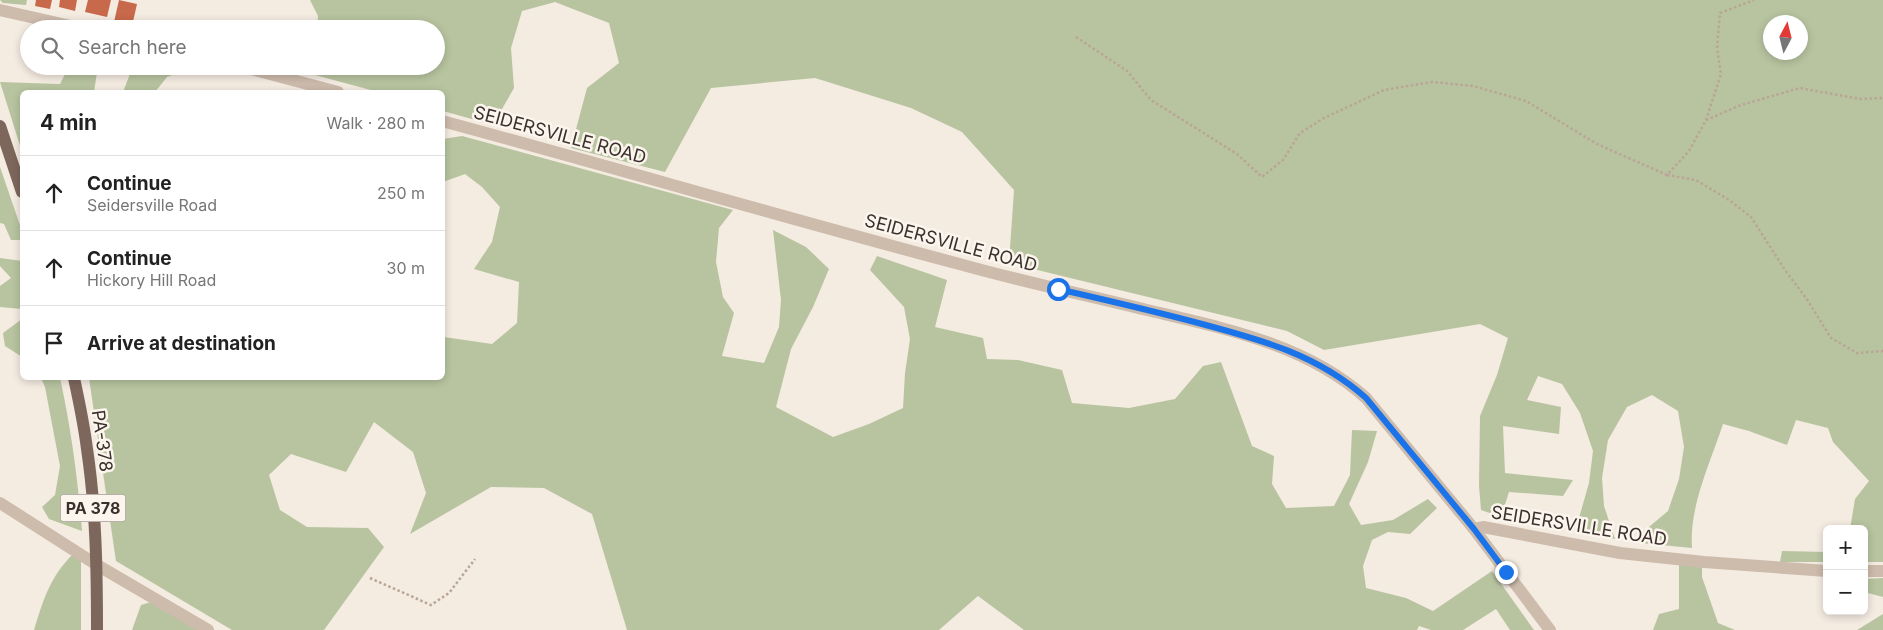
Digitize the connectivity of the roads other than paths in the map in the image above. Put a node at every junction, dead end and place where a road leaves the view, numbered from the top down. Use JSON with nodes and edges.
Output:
{"nodes":[{"id":1,"x":0,"y":10,"type":"edge"},
{"id":2,"x":44,"y":20,"type":"edge"},
{"id":3,"x":274,"y":75,"type":"edge"},
{"id":4,"x":330,"y":90,"type":"edge"},
{"id":5,"x":445,"y":122,"type":"edge"},
{"id":6,"x":0,"y":126,"type":"edge"},
{"id":7,"x":20,"y":186,"type":"edge"},
{"id":8,"x":74,"y":380,"type":"edge"},
{"id":9,"x":0,"y":502,"type":"edge"},
{"id":10,"x":1474,"y":529,"type":"junction"},
{"id":11,"x":97,"y":565,"type":"junction"},
{"id":12,"x":1823,"y":571,"type":"edge"},
{"id":13,"x":1883,"y":571,"type":"edge"},
{"id":14,"x":1868,"y":572,"type":"edge"},
{"id":15,"x":97,"y":630,"type":"edge"},
{"id":16,"x":208,"y":630,"type":"edge"},
{"id":17,"x":1550,"y":630,"type":"edge"}],
"edges":[{"from":1,"to":2,"type":"street"},
{"from":3,"to":4,"type":"street"},
{"from":5,"to":10,"type":"street","name":"SEIDERSVILLE ROAD"},
{"from":6,"to":7,"type":"main road"},
{"from":8,"to":11,"type":"main road","name":"PA-378","number":"PA 378"},
{"from":9,"to":11,"type":"street"},
{"from":10,"to":12,"type":"street","name":"SEIDERSVILLE ROAD"},
{"from":10,"to":17,"type":"street"},
{"from":11,"to":15,"type":"main road","name":"PA-378","number":"PA 378"},
{"from":11,"to":16,"type":"street"},
{"from":13,"to":14,"type":"street"}]}
